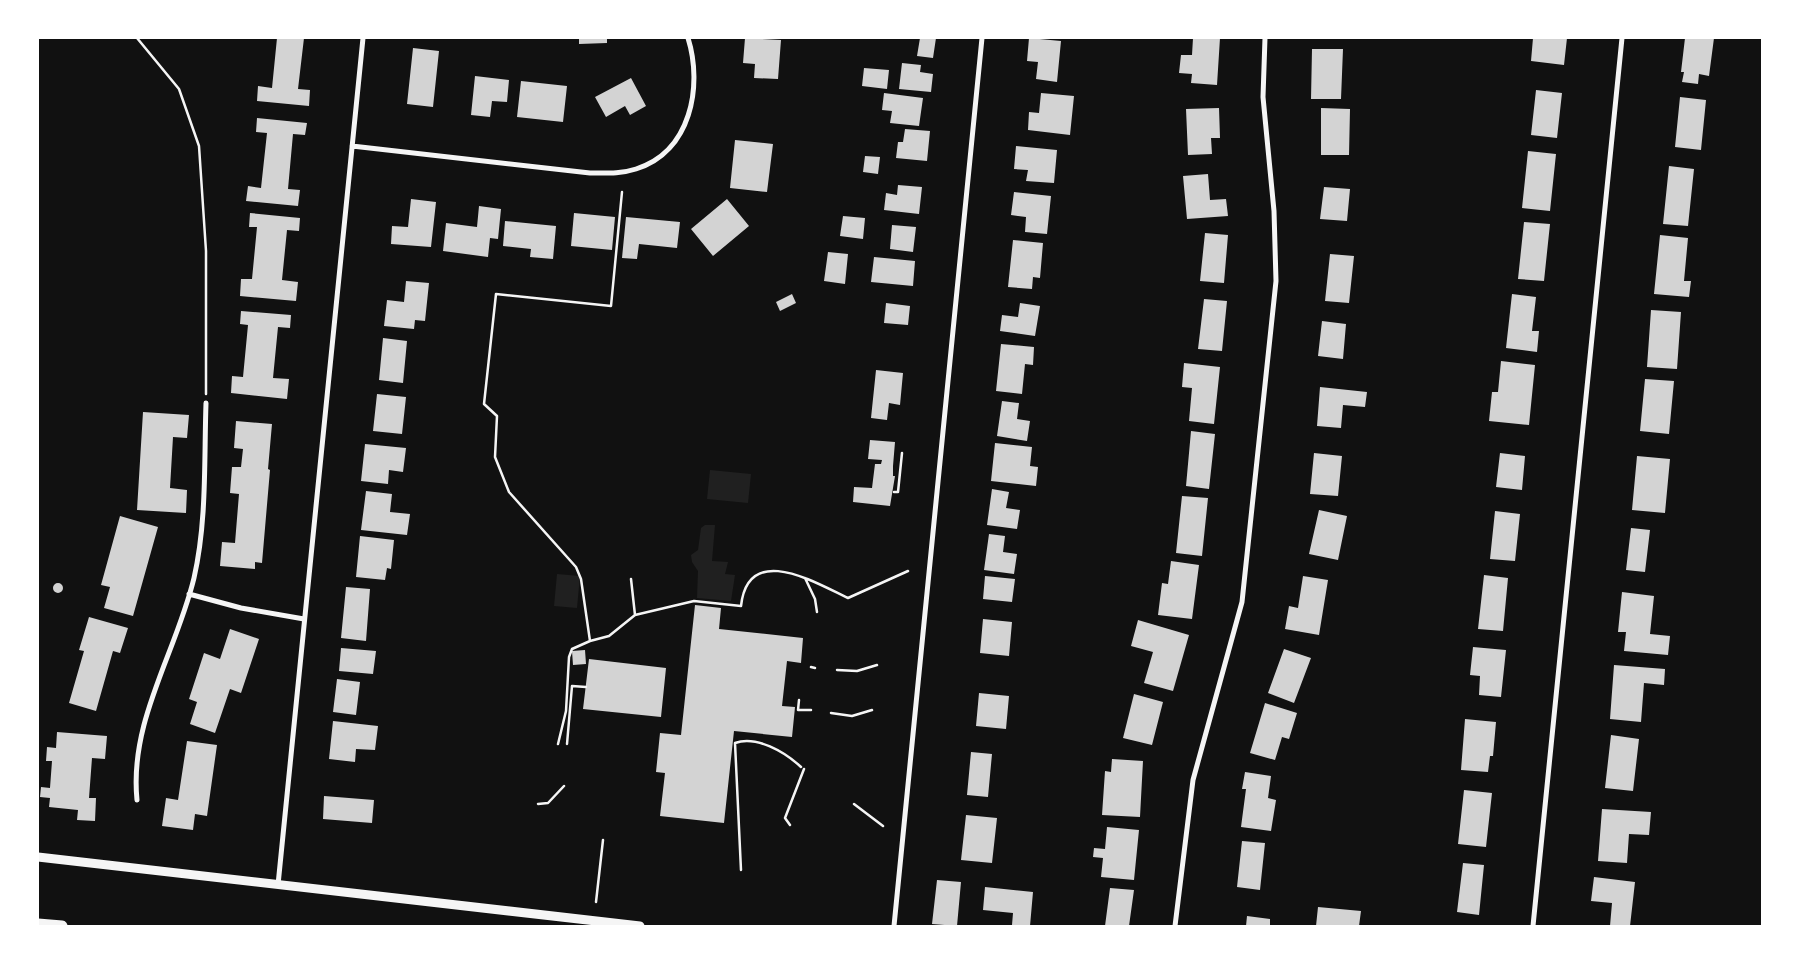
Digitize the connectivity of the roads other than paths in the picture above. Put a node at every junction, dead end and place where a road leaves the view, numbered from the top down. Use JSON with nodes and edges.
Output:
{"nodes":[{"id":1,"x":363,"y":38,"type":"edge"},
{"id":2,"x":688,"y":38,"type":"edge"},
{"id":3,"x":982,"y":38,"type":"edge"},
{"id":4,"x":1265,"y":38,"type":"edge"},
{"id":5,"x":1622,"y":38,"type":"edge"},
{"id":6,"x":352,"y":146,"type":"junction"},
{"id":7,"x":206,"y":404,"type":"road end"},
{"id":8,"x":189,"y":594,"type":"junction"},
{"id":9,"x":304,"y":619,"type":"junction"},
{"id":10,"x":137,"y":800,"type":"dead end"},
{"id":11,"x":38,"y":857,"type":"edge"},
{"id":12,"x":278,"y":885,"type":"junction"},
{"id":13,"x":38,"y":924,"type":"edge"},
{"id":14,"x":62,"y":926,"type":"edge"},
{"id":15,"x":640,"y":926,"type":"edge"},
{"id":16,"x":894,"y":926,"type":"edge"},
{"id":17,"x":1175,"y":926,"type":"edge"},
{"id":18,"x":1533,"y":926,"type":"edge"}],
"edges":[{"from":1,"to":6,"type":"street"},
{"from":2,"to":6,"type":"street"},
{"from":3,"to":16,"type":"street"},
{"from":4,"to":17,"type":"street"},
{"from":5,"to":18,"type":"street"},
{"from":6,"to":9,"type":"street"},
{"from":7,"to":8,"type":"street"},
{"from":8,"to":9,"type":"street"},
{"from":8,"to":10,"type":"street"},
{"from":9,"to":12,"type":"street"},
{"from":11,"to":12,"type":"street"},
{"from":12,"to":15,"type":"street"},
{"from":13,"to":14,"type":"highway"}]}
